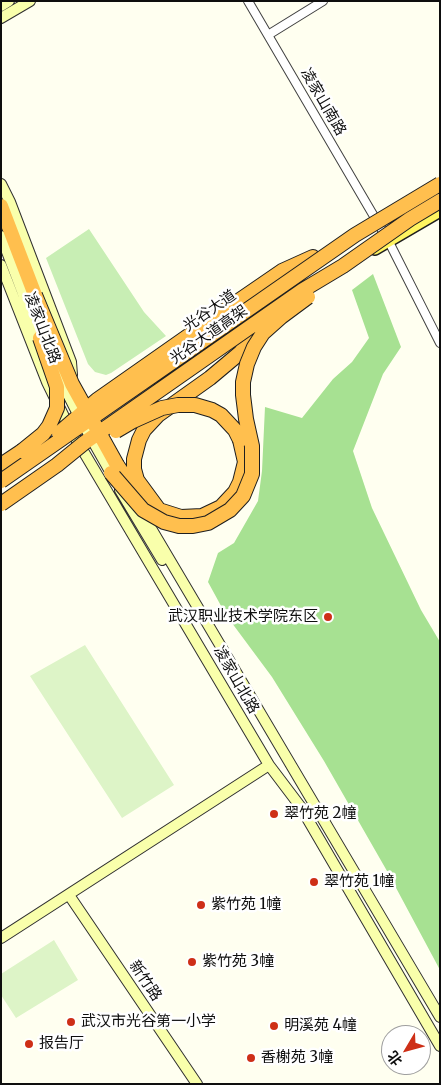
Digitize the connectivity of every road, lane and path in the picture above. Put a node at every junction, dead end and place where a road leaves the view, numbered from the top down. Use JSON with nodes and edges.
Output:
{"nodes":[{"id":1,"x":9,"y":1,"type":"edge"},
{"id":2,"x":30,"y":1,"type":"edge"},
{"id":3,"x":248,"y":1,"type":"edge"},
{"id":4,"x":323,"y":1,"type":"edge"},
{"id":5,"x":1,"y":6,"type":"edge"},
{"id":6,"x":1,"y":18,"type":"edge"},
{"id":7,"x":268,"y":34,"type":"junction"},
{"id":8,"x":440,"y":177,"type":"edge"},
{"id":9,"x":1,"y":184,"type":"edge"},
{"id":10,"x":440,"y":184,"type":"edge"},
{"id":11,"x":440,"y":201,"type":"edge"},
{"id":12,"x":1,"y":206,"type":"edge"},
{"id":13,"x":440,"y":211,"type":"edge"},
{"id":14,"x":375,"y":217,"type":"junction"},
{"id":15,"x":1,"y":236,"type":"edge"},
{"id":16,"x":390,"y":242,"type":"junction"},
{"id":17,"x":313,"y":257,"type":"junction"},
{"id":18,"x":1,"y":265,"type":"edge"},
{"id":19,"x":343,"y":266,"type":"junction"},
{"id":20,"x":261,"y":322,"type":"junction"},
{"id":21,"x":40,"y":338,"type":"junction"},
{"id":22,"x":440,"y":343,"type":"edge"},
{"id":23,"x":74,"y":385,"type":"junction"},
{"id":24,"x":52,"y":392,"type":"junction"},
{"id":25,"x":85,"y":416,"type":"junction"},
{"id":26,"x":69,"y":427,"type":"junction"},
{"id":27,"x":96,"y":434,"type":"junction"},
{"id":28,"x":81,"y":446,"type":"junction"},
{"id":29,"x":31,"y":461,"type":"junction"},
{"id":30,"x":1,"y":465,"type":"edge"},
{"id":31,"x":58,"y":465,"type":"junction"},
{"id":32,"x":110,"y":473,"type":"junction"},
{"id":33,"x":1,"y":474,"type":"edge"},
{"id":34,"x":1,"y":481,"type":"edge"},
{"id":35,"x":3,"y":502,"type":"edge"},
{"id":36,"x":159,"y":510,"type":"junction"},
{"id":37,"x":269,"y":765,"type":"junction"},
{"id":38,"x":300,"y":806,"type":"junction"},
{"id":39,"x":70,"y":895,"type":"junction"},
{"id":40,"x":1,"y":938,"type":"edge"},
{"id":41,"x":440,"y":1017,"type":"edge"},
{"id":42,"x":440,"y":1046,"type":"edge"},
{"id":43,"x":197,"y":1084,"type":"edge"}],
"edges":[{"from":1,"to":5,"type":"main road"},
{"from":2,"to":6,"type":"main road"},
{"from":3,"to":7,"type":"street","name":"凌家山南路"},
{"from":4,"to":7,"type":"street"},
{"from":7,"to":14,"type":"street","name":"凌家山南路"},
{"from":8,"to":14,"type":"main road","name":"光谷大道"},
{"from":9,"to":23,"type":"main road"},
{"from":10,"to":29,"type":"highway","name":"光谷大道高架","bridge":true},
{"from":11,"to":19,"type":"highway","name":"光谷大道高架","bridge":true},
{"from":12,"to":36,"type":"highway","bridge":true},
{"from":13,"to":16,"type":"main road"},
{"from":14,"to":16,"type":"street","name":"凌家山南路"},
{"from":14,"to":17,"type":"main road","name":"光谷大道"},
{"from":15,"to":21,"type":"main road"},
{"from":16,"to":20,"type":"main road"},
{"from":16,"to":22,"type":"street","name":"凌家山南路"},
{"from":17,"to":25,"type":"main road","name":"光谷大道"},
{"from":17,"to":29,"type":"highway","bridge":true},
{"from":18,"to":24,"type":"main road","name":"凌家山北路"},
{"from":19,"to":31,"type":"highway","name":"光谷大道高架","bridge":true},
{"from":19,"to":32,"type":"highway","bridge":true},
{"from":20,"to":27,"type":"main road"},
{"from":20,"to":36,"type":"highway","bridge":true},
{"from":21,"to":30,"type":"highway","bridge":true},
{"from":21,"to":32,"type":"main road","bridge":true},
{"from":23,"to":24,"type":"main road"},
{"from":23,"to":25,"type":"main road"},
{"from":24,"to":26,"type":"main road","name":"凌家山北路"},
{"from":25,"to":26,"type":"main road","name":"光谷大道"},
{"from":25,"to":27,"type":"main road"},
{"from":26,"to":28,"type":"main road","name":"凌家山北路"},
{"from":26,"to":33,"type":"main road","name":"光谷大道"},
{"from":27,"to":28,"type":"main road"},
{"from":27,"to":41,"type":"main road"},
{"from":28,"to":35,"type":"main road"},
{"from":28,"to":37,"type":"main road","name":"凌家山北路"},
{"from":29,"to":34,"type":"highway","name":"光谷大道高架","bridge":true},
{"from":31,"to":35,"type":"highway","name":"光谷大道高架","bridge":true},
{"from":31,"to":36,"type":"highway","bridge":true},
{"from":32,"to":38,"type":"main road","bridge":true},
{"from":37,"to":38,"type":"main road","name":"凌家山北路"},
{"from":37,"to":39,"type":"main road"},
{"from":38,"to":42,"type":"main road","name":"凌家山北路"},
{"from":39,"to":40,"type":"main road"},
{"from":39,"to":43,"type":"main road","name":"新竹路"}]}
